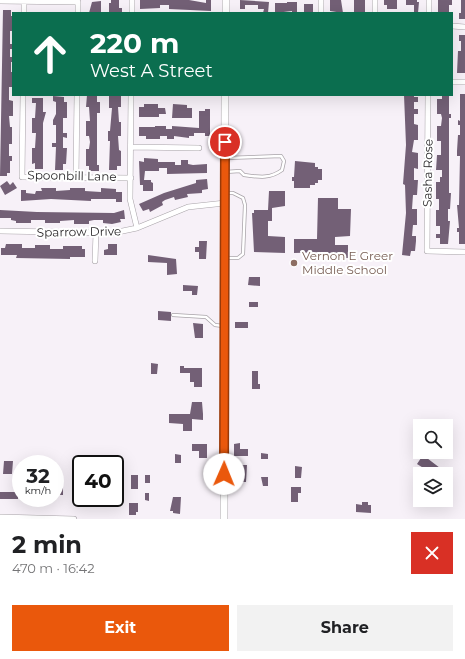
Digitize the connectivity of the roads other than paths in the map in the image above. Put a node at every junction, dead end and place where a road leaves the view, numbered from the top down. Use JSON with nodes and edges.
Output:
{"nodes":[{"id":1,"x":132,"y":0,"type":"edge"},
{"id":2,"x":226,"y":0,"type":"edge"},
{"id":3,"x":321,"y":0,"type":"edge"},
{"id":4,"x":375,"y":0,"type":"edge"},
{"id":5,"x":429,"y":0,"type":"edge"},
{"id":6,"x":0,"y":1,"type":"edge"},
{"id":7,"x":24,"y":1,"type":"junction"},
{"id":8,"x":24,"y":12,"type":"edge"},
{"id":9,"x":78,"y":12,"type":"edge"},
{"id":10,"x":132,"y":12,"type":"edge"},
{"id":11,"x":226,"y":12,"type":"edge"},
{"id":12,"x":321,"y":12,"type":"edge"},
{"id":13,"x":375,"y":12,"type":"edge"},
{"id":14,"x":429,"y":12,"type":"edge"},
{"id":15,"x":453,"y":26,"type":"edge"},
{"id":16,"x":465,"y":27,"type":"edge"},
{"id":17,"x":453,"y":82,"type":"edge"},
{"id":18,"x":465,"y":82,"type":"edge"},
{"id":19,"x":23,"y":96,"type":"edge"},
{"id":20,"x":77,"y":96,"type":"edge"},
{"id":21,"x":131,"y":96,"type":"edge"},
{"id":22,"x":225,"y":96,"type":"edge"},
{"id":23,"x":428,"y":96,"type":"edge"},
{"id":24,"x":131,"y":147,"type":"junction"},
{"id":25,"x":199,"y":148,"type":"dead end"},
{"id":26,"x":225,"y":158,"type":"junction"},
{"id":27,"x":225,"y":172,"type":"junction"},
{"id":28,"x":76,"y":177,"type":"junction"},
{"id":29,"x":130,"y":178,"type":"junction"},
{"id":30,"x":225,"y":193,"type":"junction"},
{"id":31,"x":224,"y":203,"type":"junction"},
{"id":32,"x":137,"y":228,"type":"junction"},
{"id":33,"x":0,"y":231,"type":"edge"},
{"id":34,"x":96,"y":233,"type":"junction"},
{"id":35,"x":465,"y":252,"type":"edge"},
{"id":36,"x":226,"y":258,"type":"junction"},
{"id":37,"x":95,"y":261,"type":"dead end"},
{"id":38,"x":173,"y":315,"type":"dead end"},
{"id":39,"x":226,"y":326,"type":"junction"},
{"id":40,"x":0,"y":517,"type":"edge"},
{"id":41,"x":46,"y":519,"type":"edge"},
{"id":42,"x":74,"y":519,"type":"edge"},
{"id":43,"x":224,"y":519,"type":"edge"}],
"edges":[{"from":1,"to":10,"type":"street"},
{"from":2,"to":11,"type":"street"},
{"from":3,"to":12,"type":"street"},
{"from":4,"to":13,"type":"street"},
{"from":5,"to":14,"type":"street"},
{"from":6,"to":7,"type":"street"},
{"from":7,"to":8,"type":"street"},
{"from":7,"to":9,"type":"street"},
{"from":15,"to":16,"type":"street"},
{"from":17,"to":18,"type":"street"},
{"from":19,"to":28,"type":"street","name":"Spoonbill Lane"},
{"from":20,"to":28,"type":"street"},
{"from":21,"to":24,"type":"street"},
{"from":22,"to":26,"type":"street"},
{"from":23,"to":35,"type":"street","name":"Sasha Rose"},
{"from":24,"to":25,"type":"street"},
{"from":24,"to":29,"type":"street"},
{"from":26,"to":27,"type":"street"},
{"from":26,"to":27,"type":"lane"},
{"from":27,"to":30,"type":"street"},
{"from":28,"to":29,"type":"street","name":"Spoonbill Lane"},
{"from":29,"to":32,"type":"street"},
{"from":30,"to":31,"type":"street"},
{"from":30,"to":36,"type":"lane"},
{"from":31,"to":32,"type":"street","name":"Sparrow Drive"},
{"from":31,"to":36,"type":"street"},
{"from":32,"to":34,"type":"street","name":"Sparrow Drive"},
{"from":33,"to":34,"type":"street","name":"Sparrow Drive"},
{"from":34,"to":37,"type":"street"},
{"from":36,"to":39,"type":"street"},
{"from":38,"to":39,"type":"lane"},
{"from":39,"to":43,"type":"street"},
{"from":40,"to":41,"type":"street"},
{"from":41,"to":42,"type":"street"}]}
